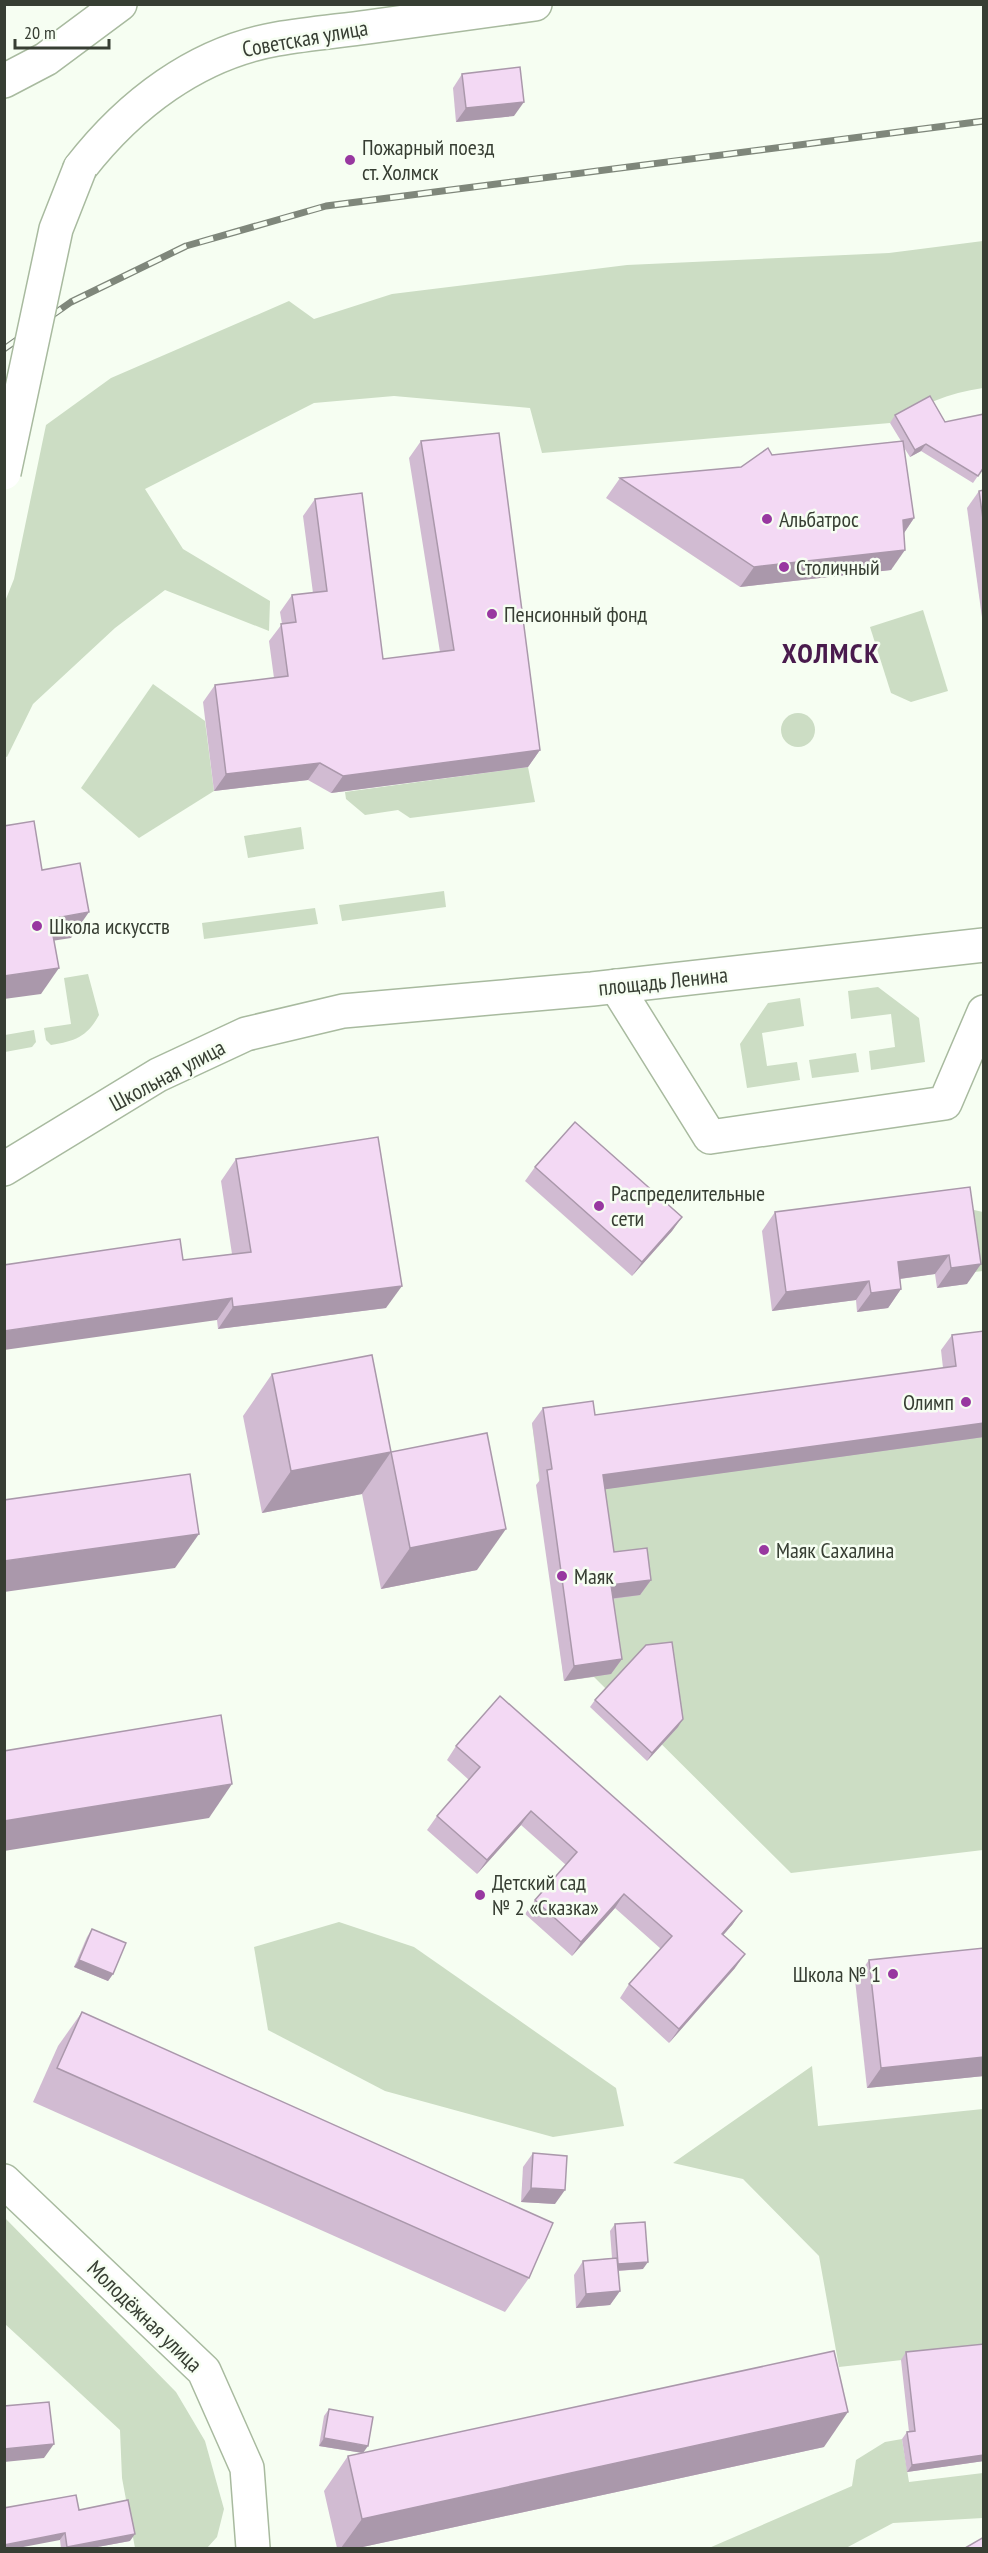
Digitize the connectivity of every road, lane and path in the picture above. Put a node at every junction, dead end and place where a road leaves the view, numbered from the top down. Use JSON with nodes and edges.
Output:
{"nodes":[{"id":1,"x":120,"y":4,"type":"edge"},
{"id":2,"x":535,"y":4,"type":"edge"},
{"id":3,"x":4,"y":81,"type":"edge"},
{"id":4,"x":4,"y":473,"type":"edge"},
{"id":5,"x":984,"y":945,"type":"edge"},
{"id":6,"x":616,"y":986,"type":"junction"},
{"id":7,"x":343,"y":1011,"type":"joint"},
{"id":8,"x":984,"y":1012,"type":"edge"},
{"id":9,"x":4,"y":1168,"type":"edge"},
{"id":10,"x":4,"y":2181,"type":"edge"},
{"id":11,"x":253,"y":2548,"type":"edge"}],
"edges":[{"from":1,"to":3,"type":"main road"},
{"from":2,"to":4,"type":"main road","name":"Советская улица","bridge":true},
{"from":5,"to":6,"type":"main road","name":"площадь Ленина"},
{"from":6,"to":7,"type":"main road","name":"площадь Ленина"},
{"from":6,"to":8,"type":"main road"},
{"from":7,"to":9,"type":"main road","name":"Школьная улица"},
{"from":10,"to":11,"type":"main road","name":"Молодёжная улица"}]}
